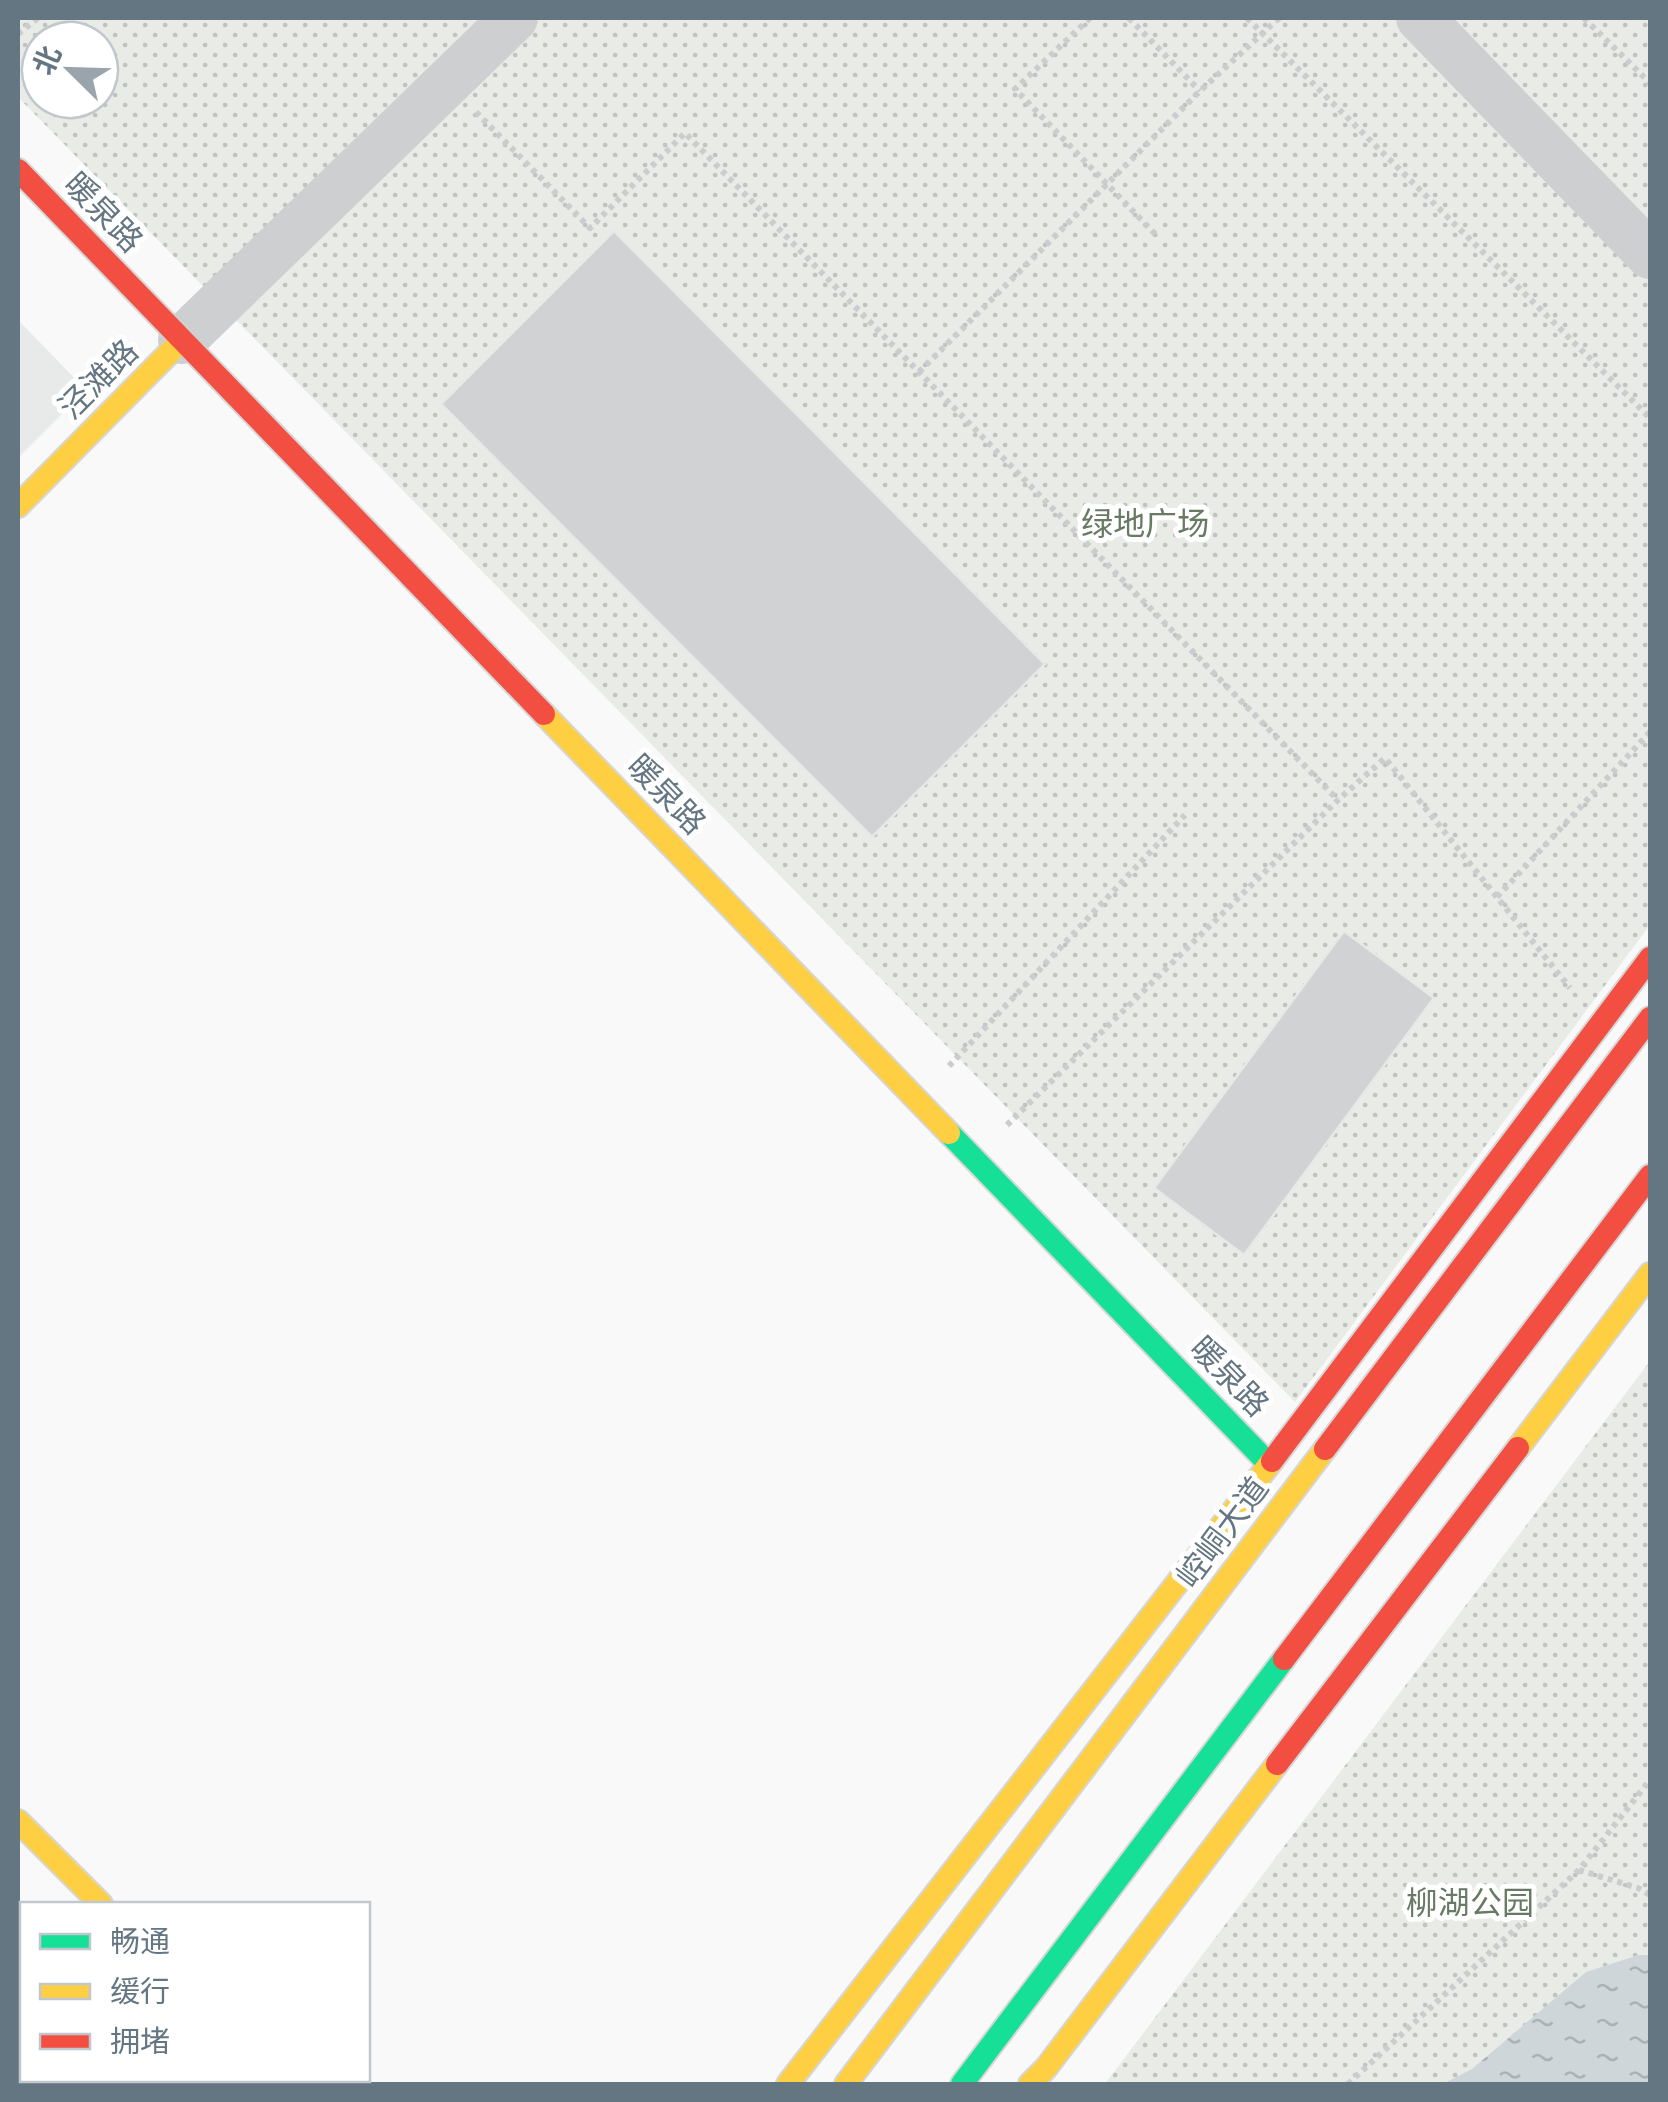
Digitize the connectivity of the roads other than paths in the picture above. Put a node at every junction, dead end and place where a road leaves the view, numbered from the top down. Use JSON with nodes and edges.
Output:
{"nodes":[{"id":1,"x":514,"y":18,"type":"edge"},
{"id":2,"x":1420,"y":18,"type":"edge"},
{"id":3,"x":18,"y":170,"type":"edge"},
{"id":4,"x":1650,"y":255,"type":"edge"},
{"id":5,"x":182,"y":340,"type":"junction"},
{"id":6,"x":18,"y":506,"type":"edge"},
{"id":7,"x":1650,"y":958,"type":"edge"},
{"id":8,"x":1650,"y":1018,"type":"edge"},
{"id":9,"x":1650,"y":1176,"type":"edge"},
{"id":10,"x":1650,"y":1274,"type":"edge"},
{"id":11,"x":1269,"y":1464,"type":"junction"},
{"id":12,"x":24,"y":1838,"type":"edge"},
{"id":13,"x":99,"y":1902,"type":"edge"},
{"id":14,"x":788,"y":2084,"type":"edge"},
{"id":15,"x":846,"y":2084,"type":"edge"},
{"id":16,"x":962,"y":2084,"type":"edge"},
{"id":17,"x":1030,"y":2084,"type":"edge"}],
"edges":[{"from":1,"to":5,"type":"street"},
{"from":2,"to":4,"type":"street"},
{"from":3,"to":5,"type":"street","name":"暖泉路"},
{"from":5,"to":6,"type":"street","name":"泾滩路"},
{"from":5,"to":11,"type":"street","name":"暖泉路"},
{"from":7,"to":11,"type":"street"},
{"from":8,"to":15,"type":"street","name":"崆峒大道"},
{"from":9,"to":16,"type":"street"},
{"from":10,"to":17,"type":"street"},
{"from":11,"to":14,"type":"street"},
{"from":12,"to":13,"type":"street"}]}
